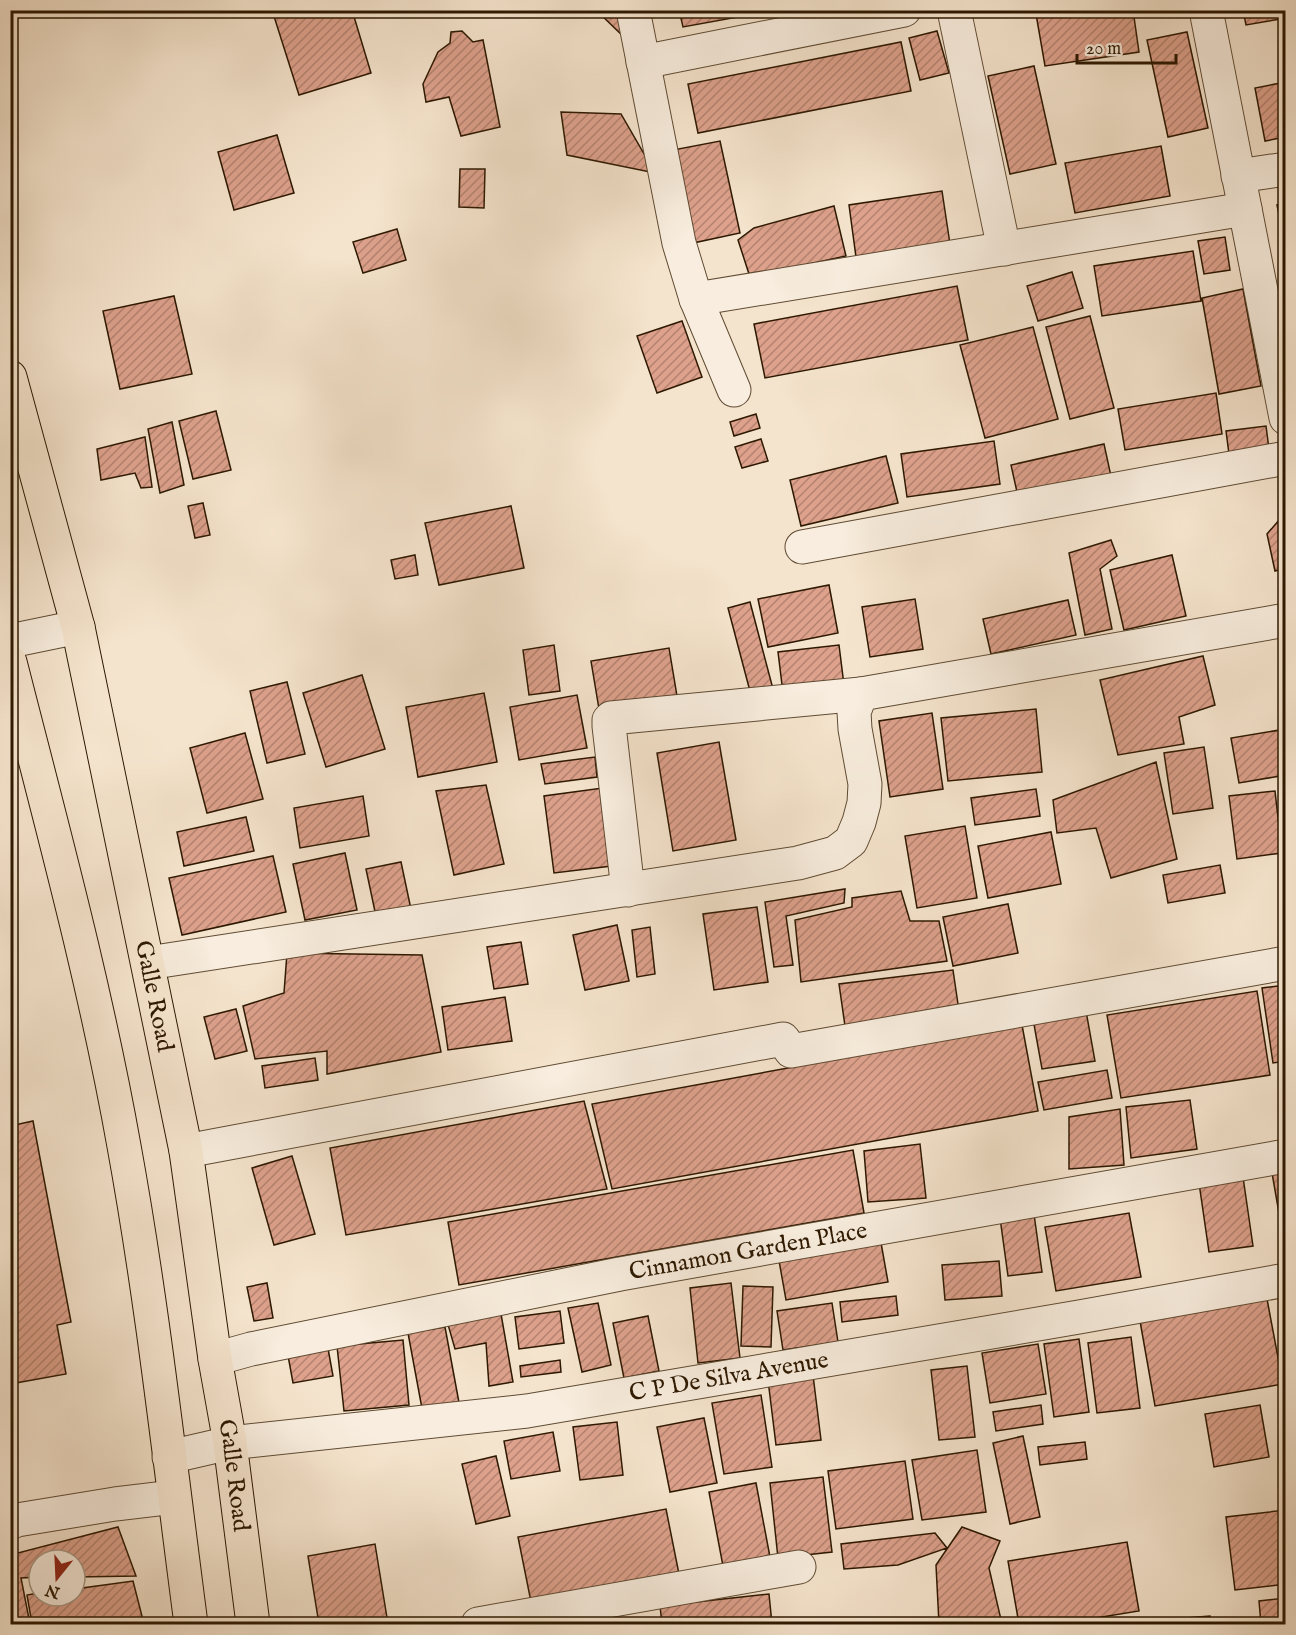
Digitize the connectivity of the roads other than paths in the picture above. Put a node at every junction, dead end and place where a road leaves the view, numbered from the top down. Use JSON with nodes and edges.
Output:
{"nodes":[{"id":1,"x":633,"y":10,"type":"edge"},
{"id":2,"x":904,"y":10,"type":"edge"},
{"id":3,"x":954,"y":10,"type":"edge"},
{"id":4,"x":1206,"y":10,"type":"edge"},
{"id":5,"x":643,"y":62,"type":"junction"},
{"id":6,"x":1286,"y":169,"type":"edge"},
{"id":7,"x":1238,"y":176,"type":"junction"},
{"id":8,"x":1245,"y":209,"type":"junction"},
{"id":9,"x":1004,"y":249,"type":"junction"},
{"id":10,"x":696,"y":299,"type":"junction"},
{"id":11,"x":10,"y":378,"type":"edge"},
{"id":12,"x":734,"y":390,"type":"dead end"},
{"id":13,"x":1286,"y":418,"type":"edge"},
{"id":14,"x":1286,"y":458,"type":"edge"},
{"id":15,"x":802,"y":547,"type":"dead end"},
{"id":16,"x":1286,"y":620,"type":"edge"},
{"id":17,"x":78,"y":627,"type":"junction"},
{"id":18,"x":10,"y":642,"type":"edge"},
{"id":19,"x":10,"y":662,"type":"edge"},
{"id":20,"x":861,"y":694,"type":"junction"},
{"id":21,"x":628,"y":890,"type":"junction"},
{"id":22,"x":148,"y":963,"type":"junction"},
{"id":23,"x":1286,"y":963,"type":"edge"},
{"id":24,"x":186,"y":1152,"type":"junction"},
{"id":25,"x":1286,"y":1156,"type":"edge"},
{"id":26,"x":1286,"y":1280,"type":"edge"},
{"id":27,"x":215,"y":1359,"type":"junction"},
{"id":28,"x":230,"y":1443,"type":"junction"},
{"id":29,"x":169,"y":1457,"type":"junction"},
{"id":30,"x":174,"y":1497,"type":"junction"},
{"id":31,"x":10,"y":1523,"type":"edge"},
{"id":32,"x":799,"y":1567,"type":"dead end"},
{"id":33,"x":191,"y":1624,"type":"edge"},
{"id":34,"x":253,"y":1624,"type":"edge"},
{"id":35,"x":478,"y":1624,"type":"edge"}],
"edges":[{"from":1,"to":5,"type":"street"},
{"from":2,"to":5,"type":"street"},
{"from":3,"to":9,"type":"street"},
{"from":4,"to":7,"type":"street"},
{"from":5,"to":10,"type":"street"},
{"from":6,"to":7,"type":"street"},
{"from":7,"to":8,"type":"street"},
{"from":8,"to":9,"type":"street"},
{"from":8,"to":13,"type":"street"},
{"from":9,"to":10,"type":"street"},
{"from":10,"to":12,"type":"street"},
{"from":11,"to":17,"type":"highway","name":"Galle Road"},
{"from":14,"to":15,"type":"street"},
{"from":16,"to":20,"type":"street"},
{"from":17,"to":18,"type":"street"},
{"from":17,"to":22,"type":"highway","name":"Galle Road"},
{"from":19,"to":29,"type":"highway"},
{"from":20,"to":21,"type":"street"},
{"from":20,"to":21,"type":"street"},
{"from":21,"to":22,"type":"street"},
{"from":22,"to":24,"type":"highway","name":"Galle Road"},
{"from":23,"to":24,"type":"street"},
{"from":24,"to":27,"type":"highway","name":"Galle Road"},
{"from":25,"to":27,"type":"street","name":"Cinnamon Garden Place"},
{"from":26,"to":28,"type":"street","name":"C P De Silva Avenue"},
{"from":27,"to":28,"type":"highway","name":"Galle Road"},
{"from":28,"to":29,"type":"street","name":"C P De Silva Avenue"},
{"from":28,"to":34,"type":"highway","name":"Galle Road"},
{"from":29,"to":30,"type":"highway"},
{"from":30,"to":31,"type":"street"},
{"from":30,"to":33,"type":"highway"},
{"from":32,"to":35,"type":"street"}]}
